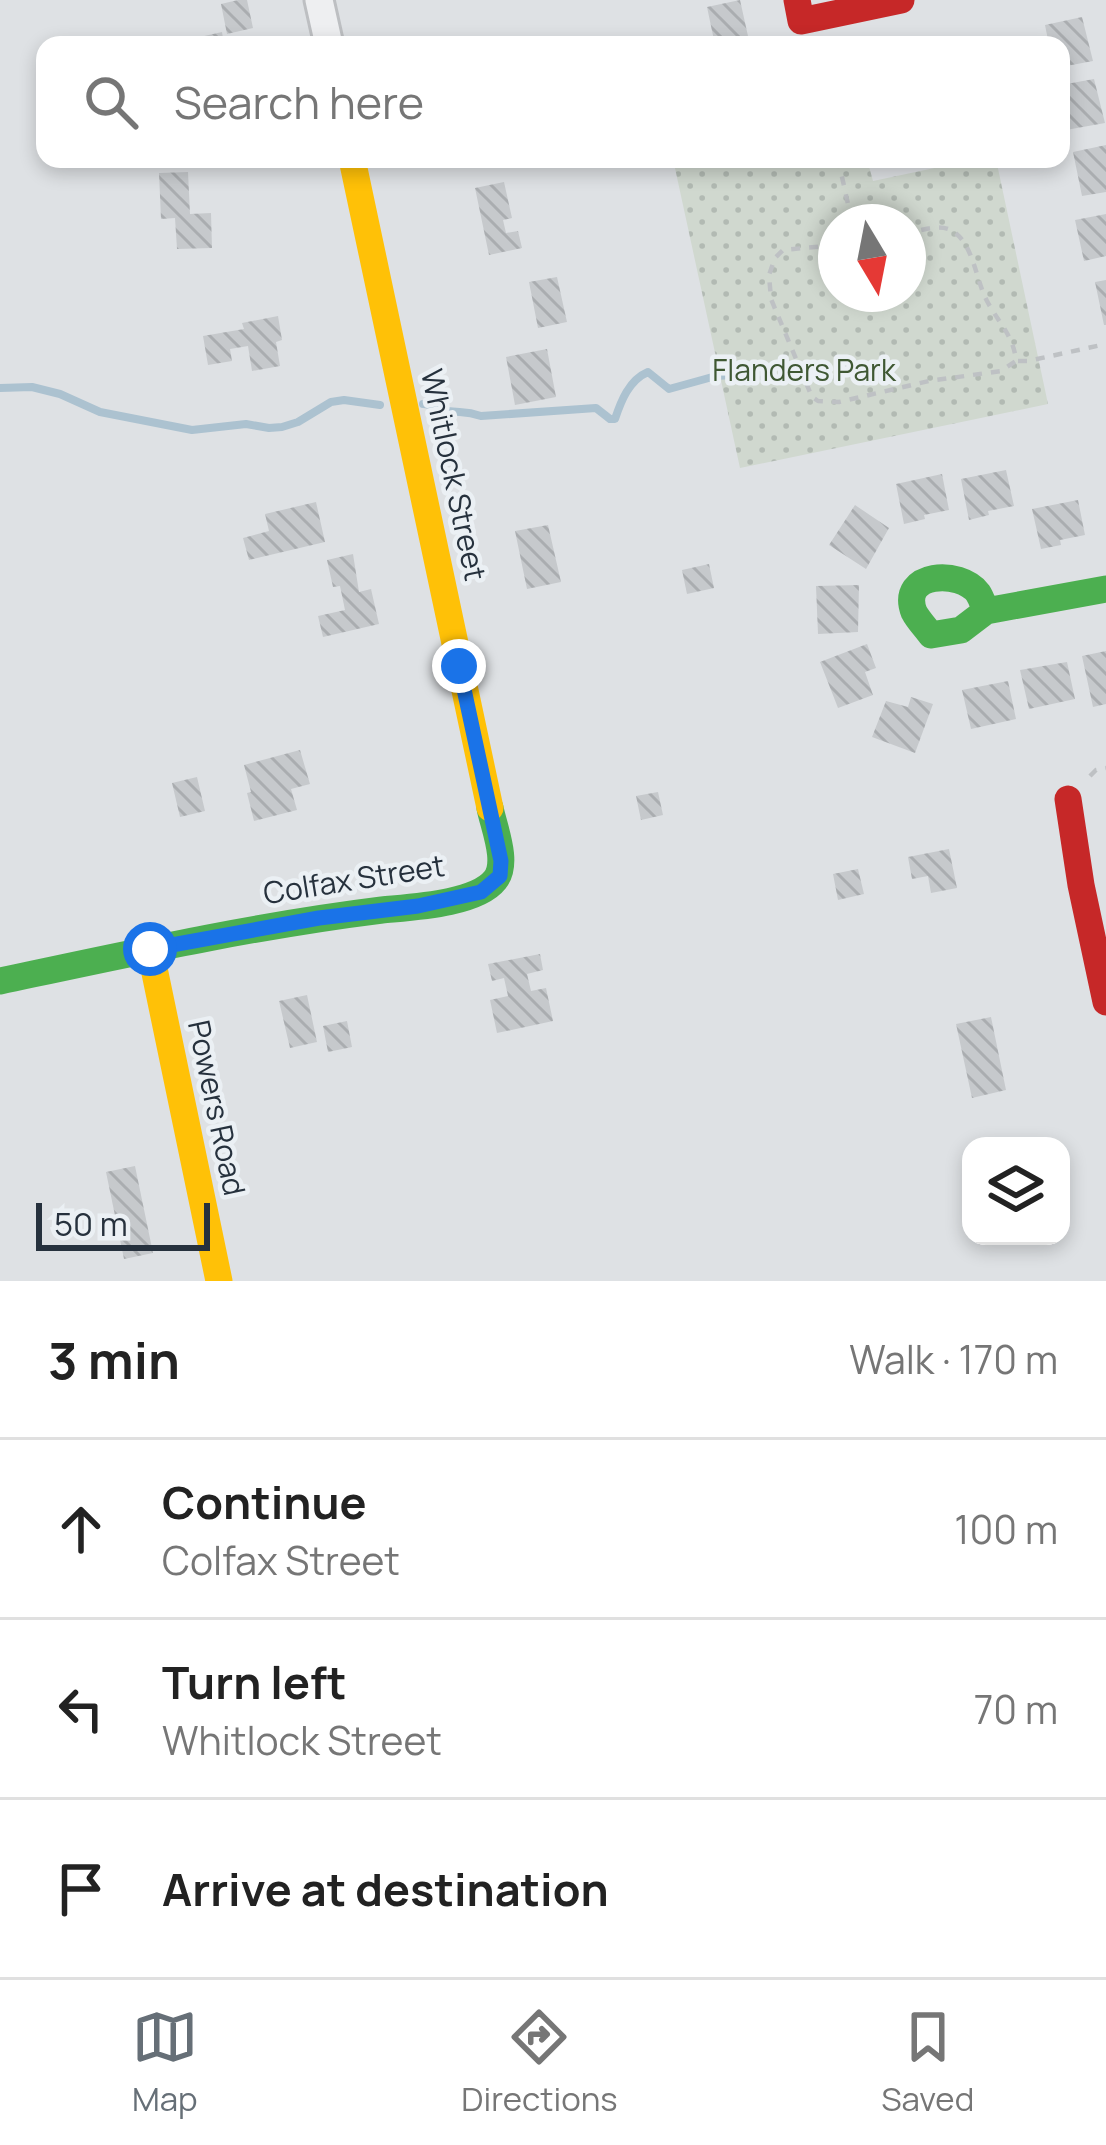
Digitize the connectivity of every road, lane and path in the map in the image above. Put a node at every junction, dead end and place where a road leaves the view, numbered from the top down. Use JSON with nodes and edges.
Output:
{"nodes":[{"id":1,"x":319,"y":0,"type":"edge"},
{"id":2,"x":901,"y":0,"type":"edge"},
{"id":3,"x":799,"y":10,"type":"edge"},
{"id":4,"x":326,"y":36,"type":"edge"},
{"id":5,"x":354,"y":168,"type":"edge"},
{"id":6,"x":840,"y":168,"type":"edge"},
{"id":7,"x":848,"y":204,"type":"edge"},
{"id":8,"x":926,"y":230,"type":"edge"},
{"id":9,"x":818,"y":247,"type":"edge"},
{"id":10,"x":1106,"y":344,"type":"edge"},
{"id":11,"x":1016,"y":361,"type":"junction"},
{"id":12,"x":1106,"y":589,"type":"edge"},
{"id":13,"x":986,"y":611,"type":"dead end"},
{"id":14,"x":1068,"y":799,"type":"dead end"},
{"id":15,"x":500,"y":876,"type":"joint"},
{"id":16,"x":150,"y":949,"type":"junction"},
{"id":17,"x":0,"y":981,"type":"edge"},
{"id":18,"x":1106,"y":1002,"type":"edge"},
{"id":19,"x":219,"y":1281,"type":"edge"}],
"edges":[{"from":1,"to":4,"type":"street"},
{"from":2,"to":3,"type":"street"},
{"from":5,"to":15,"type":"street","name":"Whitlock Street"},
{"from":6,"to":7,"type":"path"},
{"from":8,"to":11,"type":"path"},
{"from":9,"to":11,"type":"path"},
{"from":10,"to":11,"type":"path"},
{"from":12,"to":13,"type":"street"},
{"from":14,"to":18,"type":"street"},
{"from":15,"to":16,"type":"street","name":"Colfax Street"},
{"from":16,"to":17,"type":"street","name":"Colfax Street"},
{"from":16,"to":19,"type":"street","name":"Powers Road"}]}
